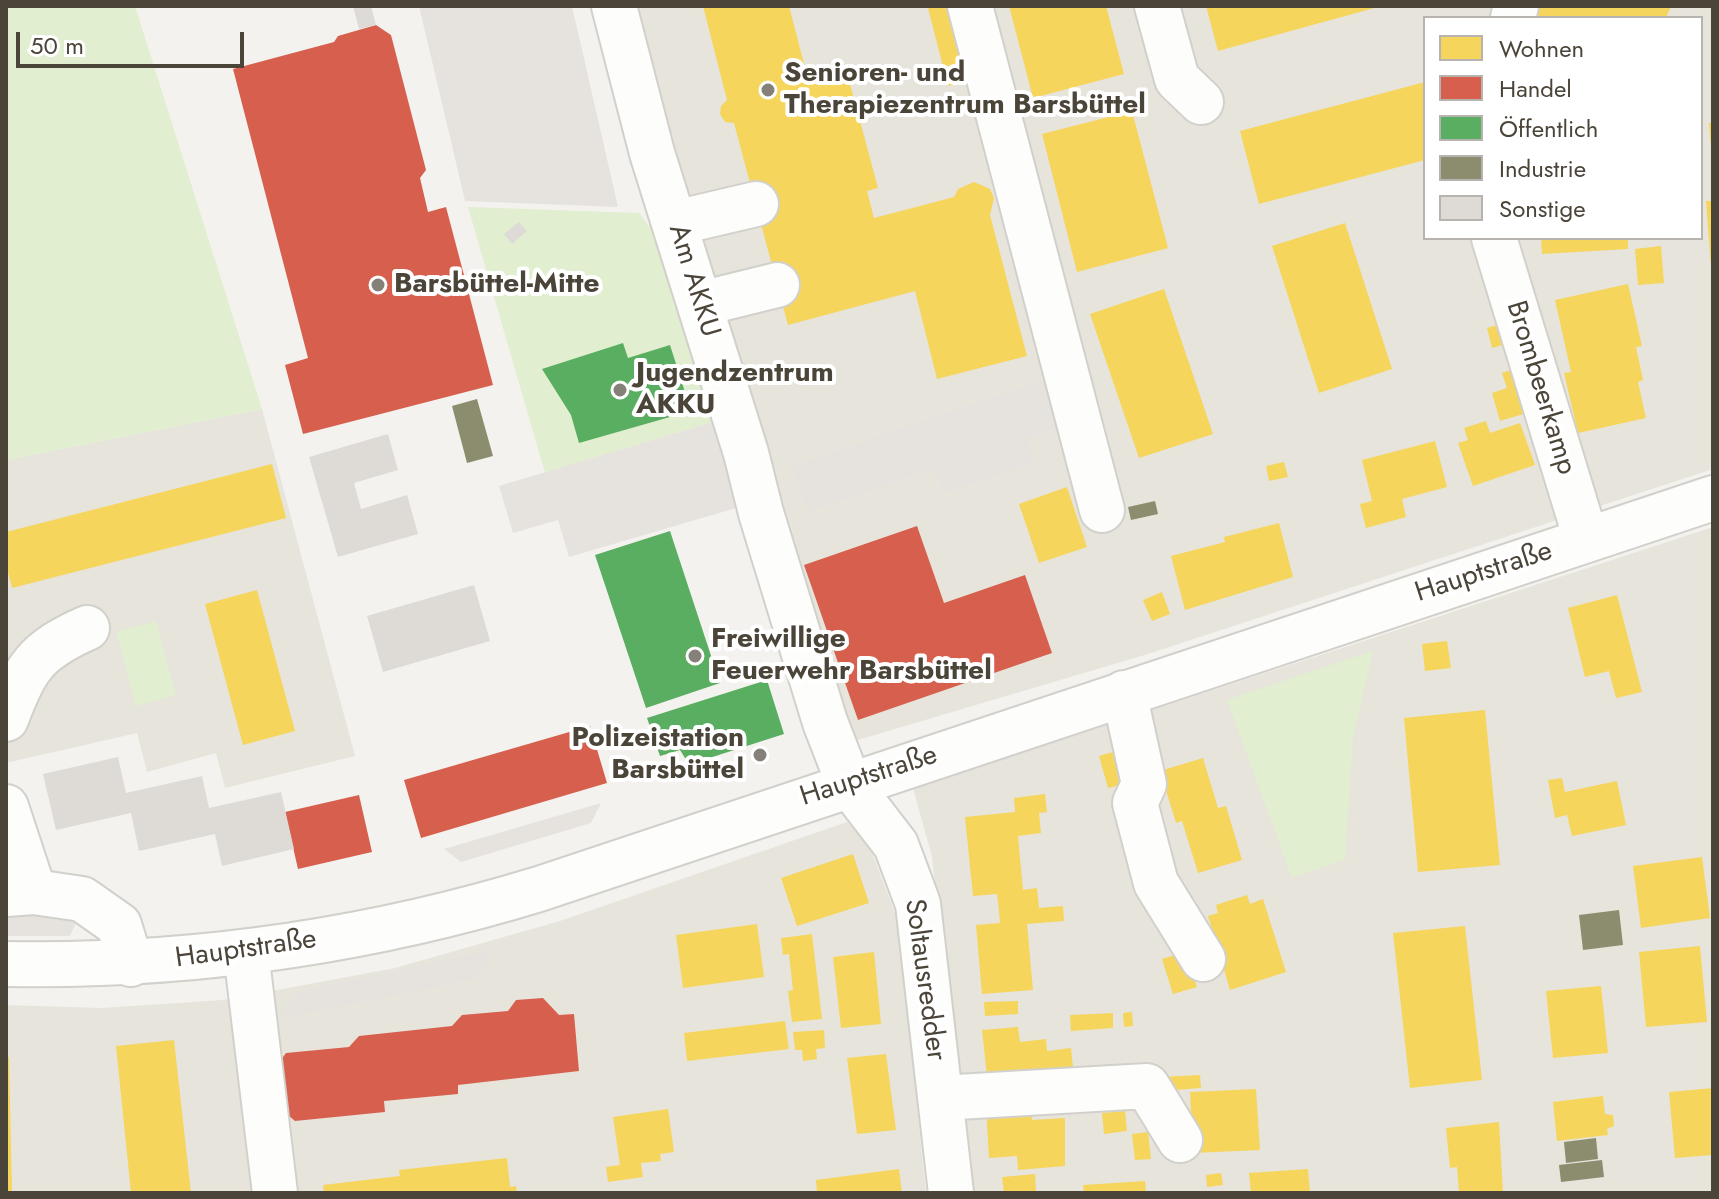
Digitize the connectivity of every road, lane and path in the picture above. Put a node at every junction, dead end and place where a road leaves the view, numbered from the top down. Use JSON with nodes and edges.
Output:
{"nodes":[{"id":1,"x":614,"y":6,"type":"edge"},
{"id":2,"x":970,"y":6,"type":"edge"},
{"id":3,"x":1157,"y":6,"type":"edge"},
{"id":4,"x":1201,"y":102,"type":"dead end"},
{"id":5,"x":756,"y":204,"type":"dead end"},
{"id":6,"x":675,"y":223,"type":"junction"},
{"id":7,"x":1495,"y":240,"type":"edge"},
{"id":8,"x":777,"y":285,"type":"dead end"},
{"id":9,"x":700,"y":304,"type":"junction"},
{"id":10,"x":1713,"y":498,"type":"edge"},
{"id":11,"x":1102,"y":510,"type":"dead end"},
{"id":12,"x":1586,"y":539,"type":"junction"},
{"id":13,"x":87,"y":628,"type":"dead end"},
{"id":14,"x":1124,"y":693,"type":"junction"},
{"id":15,"x":6,"y":719,"type":"edge"},
{"id":16,"x":849,"y":784,"type":"junction"},
{"id":17,"x":6,"y":807,"type":"edge"},
{"id":18,"x":20,"y":893,"type":"edge"},
{"id":19,"x":246,"y":952,"type":"junction"},
{"id":20,"x":1203,"y":959,"type":"dead end"},
{"id":21,"x":6,"y":964,"type":"edge"},
{"id":22,"x":131,"y":964,"type":"junction"},
{"id":23,"x":940,"y":1098,"type":"junction"},
{"id":24,"x":1180,"y":1140,"type":"dead end"},
{"id":25,"x":275,"y":1193,"type":"edge"},
{"id":26,"x":951,"y":1193,"type":"edge"}],
"edges":[{"from":1,"to":6,"type":"street","name":"Am AKKU"},
{"from":2,"to":11,"type":"street"},
{"from":3,"to":4,"type":"street"},
{"from":5,"to":6,"type":"street"},
{"from":6,"to":9,"type":"street","name":"Am AKKU"},
{"from":7,"to":12,"type":"street","name":"Brombeerkamp"},
{"from":8,"to":9,"type":"street"},
{"from":9,"to":16,"type":"street","name":"Am AKKU"},
{"from":10,"to":12,"type":"street","name":"Hauptstraße"},
{"from":12,"to":14,"type":"street","name":"Hauptstraße"},
{"from":13,"to":15,"type":"street"},
{"from":14,"to":16,"type":"street","name":"Hauptstraße"},
{"from":14,"to":20,"type":"street"},
{"from":16,"to":19,"type":"street","name":"Hauptstraße"},
{"from":16,"to":23,"type":"street","name":"Soltausredder"},
{"from":17,"to":18,"type":"street"},
{"from":18,"to":22,"type":"street"},
{"from":19,"to":22,"type":"street","name":"Hauptstraße"},
{"from":19,"to":25,"type":"street"},
{"from":21,"to":22,"type":"street","name":"Hauptstraße"},
{"from":23,"to":24,"type":"street"},
{"from":23,"to":26,"type":"street","name":"Soltausredder"}]}
